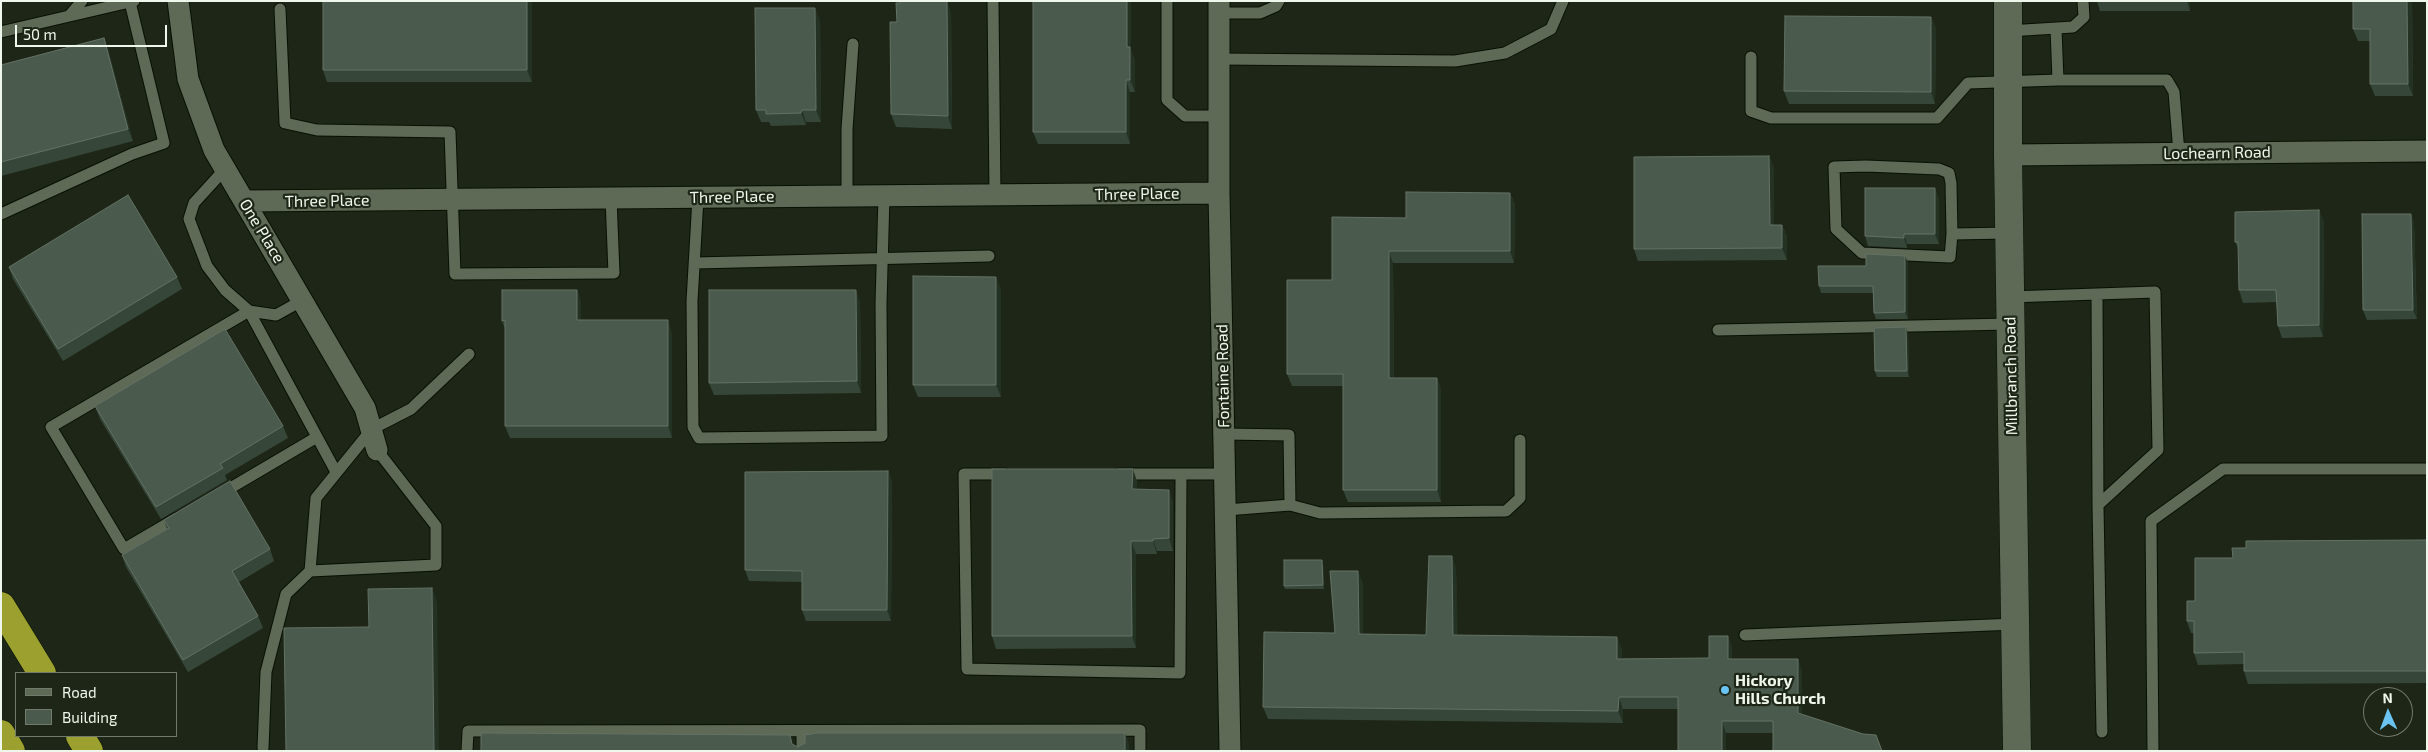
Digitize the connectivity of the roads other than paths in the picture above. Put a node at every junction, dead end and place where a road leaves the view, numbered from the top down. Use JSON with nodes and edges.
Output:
{"nodes":[{"id":1,"x":82,"y":1,"type":"edge"},
{"id":2,"x":178,"y":1,"type":"edge"},
{"id":3,"x":993,"y":1,"type":"edge"},
{"id":4,"x":1167,"y":1,"type":"edge"},
{"id":5,"x":1279,"y":1,"type":"edge"},
{"id":6,"x":1563,"y":1,"type":"edge"},
{"id":7,"x":2008,"y":1,"type":"edge"},
{"id":8,"x":2083,"y":1,"type":"edge"},
{"id":9,"x":132,"y":2,"type":"edge"},
{"id":10,"x":1219,"y":7,"type":"edge"},
{"id":11,"x":280,"y":9,"type":"dead end"},
{"id":12,"x":69,"y":16,"type":"junction"},
{"id":13,"x":2056,"y":29,"type":"junction"},
{"id":14,"x":1,"y":32,"type":"edge"},
{"id":15,"x":2008,"y":32,"type":"junction"},
{"id":16,"x":853,"y":44,"type":"dead end"},
{"id":17,"x":1751,"y":57,"type":"dead end"},
{"id":18,"x":1219,"y":59,"type":"junction"},
{"id":19,"x":2058,"y":80,"type":"junction"},
{"id":20,"x":2008,"y":82,"type":"junction"},
{"id":21,"x":1219,"y":116,"type":"junction"},
{"id":22,"x":2427,"y":151,"type":"edge"},
{"id":23,"x":2178,"y":153,"type":"junction"},
{"id":24,"x":2008,"y":155,"type":"junction"},
{"id":25,"x":225,"y":169,"type":"junction"},
{"id":26,"x":1219,"y":193,"type":"junction"},
{"id":27,"x":996,"y":195,"type":"junction"},
{"id":28,"x":847,"y":196,"type":"junction"},
{"id":29,"x":884,"y":196,"type":"junction"},
{"id":30,"x":612,"y":198,"type":"junction"},
{"id":31,"x":698,"y":198,"type":"junction"},
{"id":32,"x":452,"y":200,"type":"junction"},
{"id":33,"x":244,"y":202,"type":"junction"},
{"id":34,"x":1,"y":214,"type":"edge"},
{"id":35,"x":2009,"y":233,"type":"junction"},
{"id":36,"x":1952,"y":234,"type":"junction"},
{"id":37,"x":989,"y":256,"type":"dead end"},
{"id":38,"x":882,"y":257,"type":"junction"},
{"id":39,"x":694,"y":263,"type":"junction"},
{"id":40,"x":2097,"y":295,"type":"junction"},
{"id":41,"x":2010,"y":297,"type":"junction"},
{"id":42,"x":303,"y":300,"type":"junction"},
{"id":43,"x":249,"y":311,"type":"junction"},
{"id":44,"x":2010,"y":324,"type":"junction"},
{"id":45,"x":1718,"y":330,"type":"dead end"},
{"id":46,"x":469,"y":354,"type":"dead end"},
{"id":47,"x":372,"y":429,"type":"junction"},
{"id":48,"x":1224,"y":434,"type":"junction"},
{"id":49,"x":317,"y":437,"type":"junction"},
{"id":50,"x":1520,"y":440,"type":"dead end"},
{"id":51,"x":377,"y":450,"type":"joint"},
{"id":52,"x":2427,"y":469,"type":"edge"},
{"id":53,"x":336,"y":472,"type":"junction"},
{"id":54,"x":1013,"y":474,"type":"edge"},
{"id":55,"x":1102,"y":474,"type":"edge"},
{"id":56,"x":1181,"y":474,"type":"junction"},
{"id":57,"x":1225,"y":474,"type":"junction"},
{"id":58,"x":208,"y":501,"type":"edge"},
{"id":59,"x":1290,"y":505,"type":"junction"},
{"id":60,"x":2098,"y":505,"type":"junction"},
{"id":61,"x":191,"y":510,"type":"edge"},
{"id":62,"x":1226,"y":510,"type":"junction"},
{"id":63,"x":310,"y":571,"type":"junction"},
{"id":64,"x":1,"y":606,"type":"edge"},
{"id":65,"x":2015,"y":624,"type":"junction"},
{"id":66,"x":1745,"y":635,"type":"dead end"},
{"id":67,"x":41,"y":672,"type":"edge"},
{"id":68,"x":802,"y":731,"type":"junction"},
{"id":69,"x":2102,"y":732,"type":"dead end"},
{"id":70,"x":1,"y":734,"type":"edge"},
{"id":71,"x":81,"y":737,"type":"edge"},
{"id":72,"x":264,"y":748,"type":"dead end"},
{"id":73,"x":11,"y":751,"type":"edge"},
{"id":74,"x":89,"y":751,"type":"edge"},
{"id":75,"x":467,"y":751,"type":"edge"},
{"id":76,"x":802,"y":751,"type":"edge"},
{"id":77,"x":1140,"y":751,"type":"edge"},
{"id":78,"x":1230,"y":751,"type":"edge"},
{"id":79,"x":2017,"y":751,"type":"edge"},
{"id":80,"x":2153,"y":751,"type":"edge"}],
"edges":[{"from":1,"to":12,"type":"lane"},
{"from":2,"to":25,"type":"street","name":"One Place"},
{"from":3,"to":27,"type":"lane"},
{"from":4,"to":21,"type":"lane"},
{"from":5,"to":10,"type":"lane"},
{"from":6,"to":18,"type":"lane"},
{"from":7,"to":15,"type":"main road","name":"Millbranch Road"},
{"from":8,"to":13,"type":"lane"},
{"from":9,"to":12,"type":"lane"},
{"from":9,"to":34,"type":"lane"},
{"from":10,"to":18,"type":"street","name":"Fontaine Road"},
{"from":11,"to":32,"type":"lane"},
{"from":12,"to":14,"type":"lane"},
{"from":13,"to":15,"type":"lane"},
{"from":13,"to":19,"type":"lane"},
{"from":15,"to":20,"type":"main road","name":"Millbranch Road"},
{"from":16,"to":28,"type":"lane"},
{"from":17,"to":20,"type":"lane"},
{"from":18,"to":21,"type":"street","name":"Fontaine Road"},
{"from":19,"to":20,"type":"lane"},
{"from":19,"to":23,"type":"lane"},
{"from":20,"to":24,"type":"main road","name":"Millbranch Road"},
{"from":21,"to":26,"type":"street","name":"Fontaine Road"},
{"from":22,"to":23,"type":"street","name":"Lochearn Road"},
{"from":23,"to":24,"type":"street","name":"Lochearn Road"},
{"from":24,"to":35,"type":"main road","name":"Millbranch Road"},
{"from":25,"to":33,"type":"street","name":"One Place"},
{"from":25,"to":43,"type":"lane"},
{"from":26,"to":27,"type":"street","name":"Three Place"},
{"from":26,"to":48,"type":"street","name":"Fontaine Road"},
{"from":27,"to":29,"type":"street","name":"Three Place"},
{"from":28,"to":29,"type":"street","name":"Three Place"},
{"from":28,"to":31,"type":"street","name":"Three Place"},
{"from":29,"to":38,"type":"lane"},
{"from":30,"to":31,"type":"street","name":"Three Place"},
{"from":30,"to":32,"type":"street","name":"Three Place"},
{"from":30,"to":32,"type":"lane"},
{"from":31,"to":39,"type":"lane"},
{"from":32,"to":33,"type":"street","name":"Three Place"},
{"from":33,"to":42,"type":"street","name":"One Place"},
{"from":35,"to":36,"type":"lane"},
{"from":35,"to":41,"type":"main road","name":"Millbranch Road"},
{"from":36,"to":36,"type":"lane"},
{"from":37,"to":38,"type":"lane"},
{"from":38,"to":39,"type":"lane"},
{"from":38,"to":39,"type":"lane"},
{"from":40,"to":41,"type":"lane"},
{"from":40,"to":60,"type":"lane"},
{"from":40,"to":60,"type":"lane"},
{"from":41,"to":44,"type":"main road","name":"Millbranch Road"},
{"from":42,"to":43,"type":"lane"},
{"from":42,"to":47,"type":"street","name":"One Place"},
{"from":43,"to":49,"type":"lane"},
{"from":43,"to":61,"type":"lane"},
{"from":44,"to":45,"type":"lane"},
{"from":44,"to":65,"type":"main road","name":"Millbranch Road"},
{"from":46,"to":47,"type":"lane"},
{"from":47,"to":51,"type":"street","name":"One Place"},
{"from":47,"to":53,"type":"lane"},
{"from":48,"to":57,"type":"street","name":"Fontaine Road"},
{"from":48,"to":59,"type":"lane"},
{"from":49,"to":53,"type":"lane"},
{"from":49,"to":58,"type":"lane"},
{"from":50,"to":59,"type":"lane"},
{"from":51,"to":63,"type":"lane"},
{"from":52,"to":80,"type":"lane"},
{"from":53,"to":63,"type":"lane"},
{"from":54,"to":56,"type":"lane"},
{"from":55,"to":56,"type":"lane"},
{"from":56,"to":57,"type":"lane"},
{"from":57,"to":62,"type":"street","name":"Fontaine Road"},
{"from":59,"to":62,"type":"lane"},
{"from":60,"to":69,"type":"lane"},
{"from":62,"to":78,"type":"street","name":"Fontaine Road"},
{"from":63,"to":72,"type":"lane"},
{"from":64,"to":67,"type":"highway"},
{"from":65,"to":66,"type":"lane"},
{"from":65,"to":79,"type":"main road","name":"Millbranch Road"},
{"from":68,"to":75,"type":"lane"},
{"from":68,"to":76,"type":"lane"},
{"from":68,"to":77,"type":"lane"},
{"from":70,"to":73,"type":"highway"},
{"from":71,"to":74,"type":"highway"}]}
